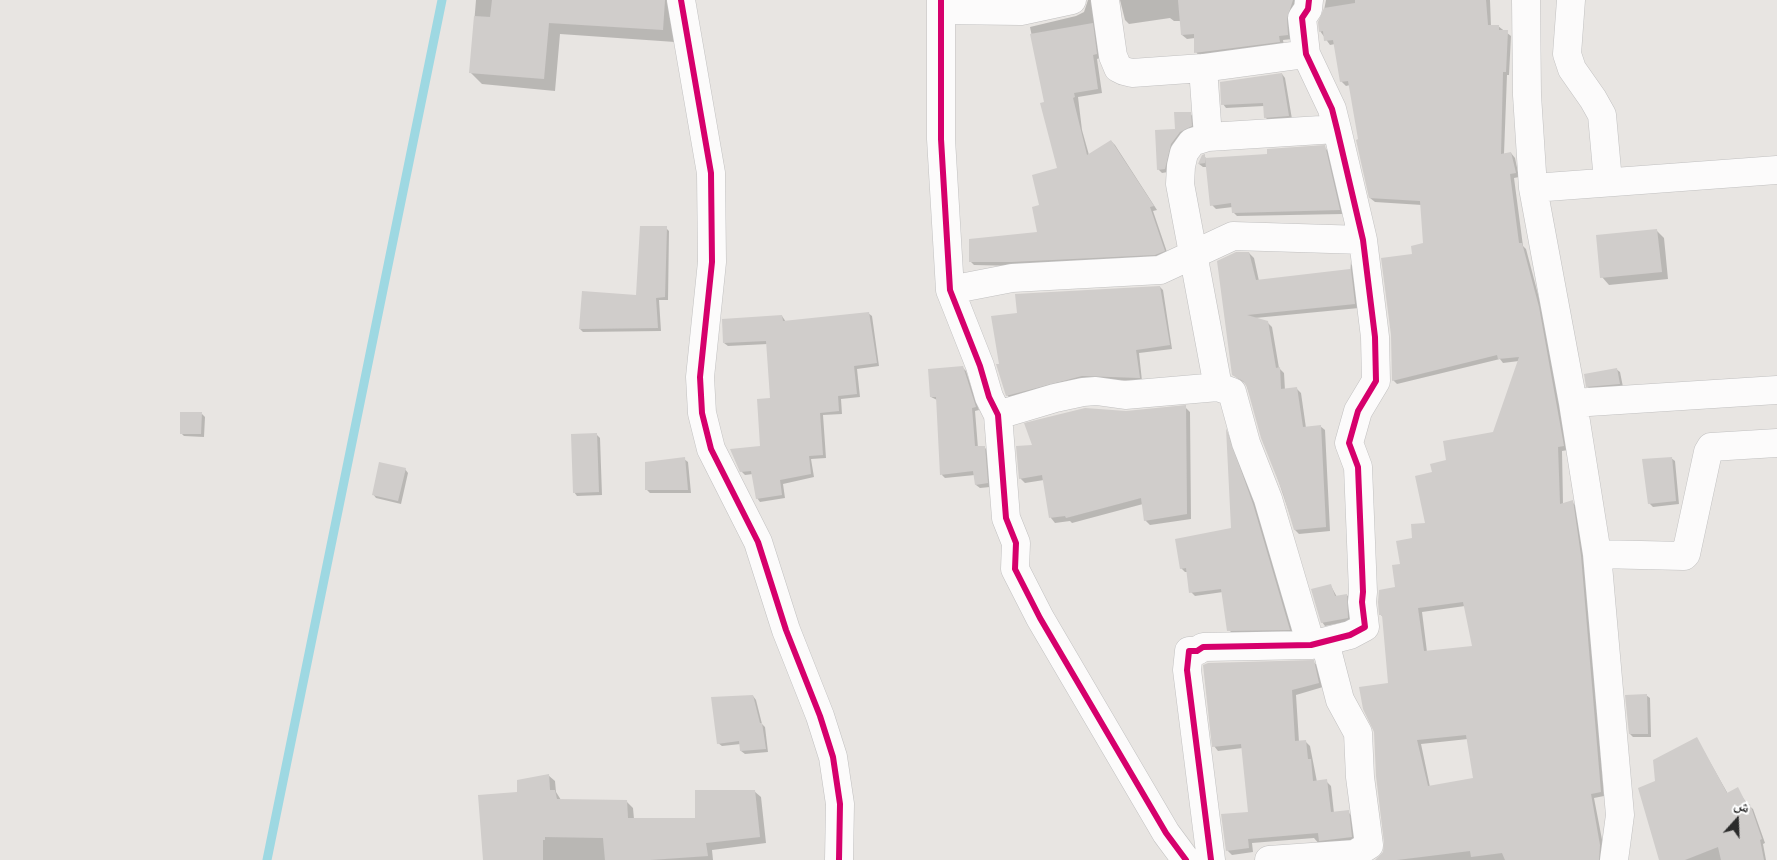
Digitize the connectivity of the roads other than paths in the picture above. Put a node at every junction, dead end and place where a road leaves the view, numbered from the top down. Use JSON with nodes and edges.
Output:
{"nodes":[{"id":1,"x":681,"y":0,"type":"edge"},
{"id":2,"x":1072,"y":0,"type":"edge"},
{"id":3,"x":1106,"y":0,"type":"edge"},
{"id":4,"x":1309,"y":0,"type":"edge"},
{"id":5,"x":1526,"y":0,"type":"edge"},
{"id":6,"x":1571,"y":0,"type":"edge"},
{"id":7,"x":941,"y":5,"type":"edge"},
{"id":8,"x":1306,"y":54,"type":"junction"},
{"id":9,"x":1203,"y":68,"type":"junction"},
{"id":10,"x":1337,"y":130,"type":"junction"},
{"id":11,"x":1208,"y":136,"type":"junction"},
{"id":12,"x":1777,"y":170,"type":"edge"},
{"id":13,"x":1608,"y":181,"type":"junction"},
{"id":14,"x":1533,"y":188,"type":"junction"},
{"id":15,"x":1363,"y":240,"type":"junction"},
{"id":16,"x":1194,"y":255,"type":"junction"},
{"id":17,"x":950,"y":290,"type":"junction"},
{"id":18,"x":1218,"y":387,"type":"junction"},
{"id":19,"x":1777,"y":390,"type":"edge"},
{"id":20,"x":1573,"y":403,"type":"junction"},
{"id":21,"x":998,"y":415,"type":"junction"},
{"id":22,"x":1777,"y":443,"type":"edge"},
{"id":23,"x":1597,"y":554,"type":"junction"},
{"id":24,"x":1318,"y":643,"type":"junction"},
{"id":25,"x":839,"y":860,"type":"edge"},
{"id":26,"x":1186,"y":860,"type":"edge"},
{"id":27,"x":1211,"y":860,"type":"edge"},
{"id":28,"x":1269,"y":860,"type":"edge"},
{"id":29,"x":1614,"y":860,"type":"edge"}],
"edges":[{"from":1,"to":25,"type":"street"},
{"from":2,"to":7,"type":"street"},
{"from":3,"to":9,"type":"street"},
{"from":4,"to":8,"type":"street"},
{"from":5,"to":14,"type":"street"},
{"from":6,"to":13,"type":"street"},
{"from":7,"to":17,"type":"street"},
{"from":8,"to":9,"type":"street"},
{"from":8,"to":10,"type":"street"},
{"from":9,"to":11,"type":"street"},
{"from":10,"to":11,"type":"street"},
{"from":10,"to":15,"type":"street"},
{"from":11,"to":16,"type":"street"},
{"from":12,"to":13,"type":"street"},
{"from":13,"to":14,"type":"street"},
{"from":14,"to":20,"type":"street"},
{"from":15,"to":16,"type":"street"},
{"from":15,"to":24,"type":"street"},
{"from":16,"to":17,"type":"street"},
{"from":16,"to":18,"type":"street"},
{"from":17,"to":21,"type":"street"},
{"from":18,"to":21,"type":"street"},
{"from":18,"to":24,"type":"street"},
{"from":19,"to":20,"type":"street"},
{"from":20,"to":23,"type":"street"},
{"from":21,"to":26,"type":"street"},
{"from":22,"to":23,"type":"street"},
{"from":23,"to":29,"type":"street"},
{"from":24,"to":27,"type":"street"},
{"from":24,"to":28,"type":"street"}]}
